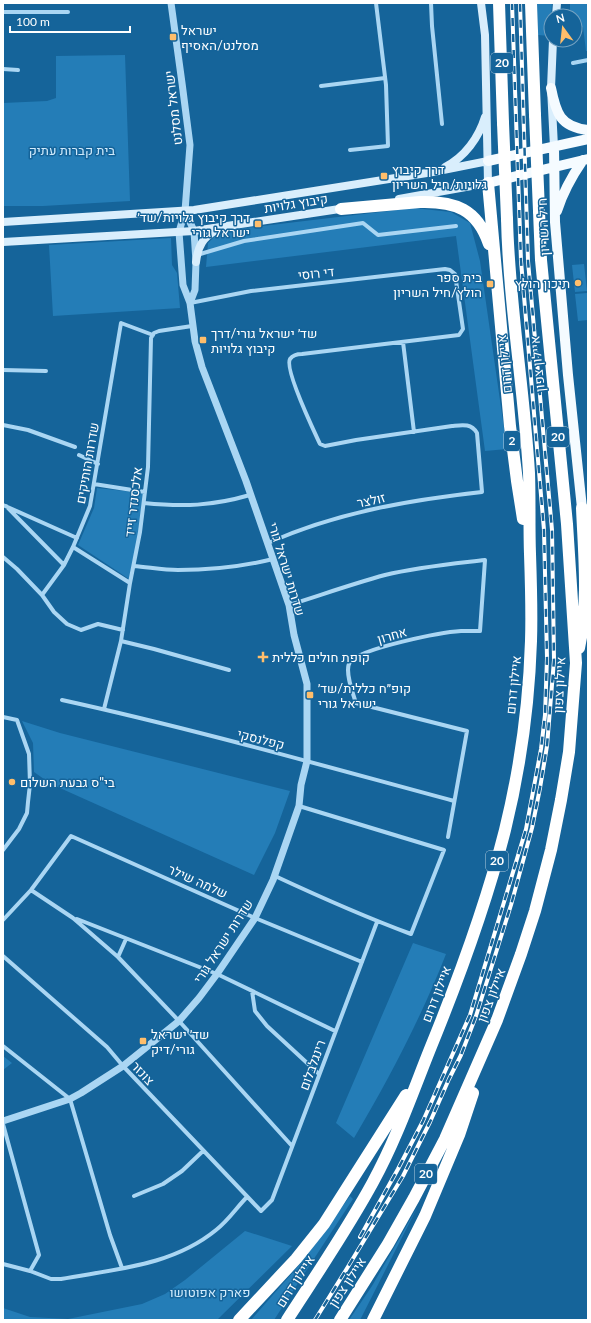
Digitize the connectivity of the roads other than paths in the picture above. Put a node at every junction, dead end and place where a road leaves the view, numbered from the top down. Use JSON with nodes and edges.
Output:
{"nodes":[{"id":1,"x":171,"y":3,"type":"edge"},
{"id":2,"x":376,"y":3,"type":"edge"},
{"id":3,"x":430,"y":3,"type":"edge"},
{"id":4,"x":481,"y":3,"type":"edge"},
{"id":5,"x":499,"y":3,"type":"edge"},
{"id":6,"x":531,"y":3,"type":"edge"},
{"id":7,"x":3,"y":12,"type":"edge"},
{"id":8,"x":68,"y":12,"type":"dead end"},
{"id":9,"x":554,"y":48,"type":"edge"},
{"id":10,"x":588,"y":60,"type":"edge"},
{"id":11,"x":573,"y":63,"type":"dead end"},
{"id":12,"x":3,"y":70,"type":"edge"},
{"id":13,"x":18,"y":70,"type":"dead end"},
{"id":14,"x":385,"y":78,"type":"junction"},
{"id":15,"x":321,"y":86,"type":"dead end"},
{"id":16,"x":551,"y":88,"type":"junction"},
{"id":17,"x":487,"y":110,"type":"junction"},
{"id":18,"x":442,"y":124,"type":"dead end"},
{"id":19,"x":588,"y":130,"type":"edge"},
{"id":20,"x":588,"y":139,"type":"edge"},
{"id":21,"x":554,"y":147,"type":"junction"},
{"id":22,"x":350,"y":150,"type":"dead end"},
{"id":23,"x":586,"y":159,"type":"edge"},
{"id":24,"x":488,"y":161,"type":"junction"},
{"id":25,"x":554,"y":168,"type":"junction"},
{"id":26,"x":433,"y":172,"type":"junction"},
{"id":27,"x":488,"y":183,"type":"junction"},
{"id":28,"x":341,"y":209,"type":"junction"},
{"id":29,"x":185,"y":211,"type":"junction"},
{"id":30,"x":3,"y":222,"type":"edge"},
{"id":31,"x":555,"y":222,"type":"junction"},
{"id":32,"x":456,"y":226,"type":"dead end"},
{"id":33,"x":221,"y":227,"type":"junction"},
{"id":34,"x":194,"y":231,"type":"junction"},
{"id":35,"x":179,"y":232,"type":"junction"},
{"id":36,"x":3,"y":242,"type":"edge"},
{"id":37,"x":196,"y":258,"type":"junction"},
{"id":38,"x":495,"y":262,"type":"junction"},
{"id":39,"x":190,"y":303,"type":"junction"},
{"id":40,"x":192,"y":326,"type":"junction"},
{"id":41,"x":152,"y":335,"type":"junction"},
{"id":42,"x":403,"y":342,"type":"junction"},
{"id":43,"x":3,"y":370,"type":"edge"},
{"id":44,"x":46,"y":371,"type":"dead end"},
{"id":45,"x":3,"y":425,"type":"edge"},
{"id":46,"x":414,"y":432,"type":"junction"},
{"id":47,"x":75,"y":447,"type":"dead end"},
{"id":48,"x":79,"y":455,"type":"dead end"},
{"id":49,"x":98,"y":464,"type":"junction"},
{"id":50,"x":94,"y":484,"type":"junction"},
{"id":51,"x":145,"y":492,"type":"junction"},
{"id":52,"x":250,"y":495,"type":"junction"},
{"id":53,"x":144,"y":503,"type":"junction"},
{"id":54,"x":5,"y":506,"type":"edge"},
{"id":55,"x":582,"y":508,"type":"junction"},
{"id":56,"x":588,"y":520,"type":"edge"},
{"id":57,"x":77,"y":538,"type":"junction"},
{"id":58,"x":268,"y":542,"type":"junction"},
{"id":59,"x":73,"y":547,"type":"junction"},
{"id":60,"x":530,"y":554,"type":"junction"},
{"id":61,"x":3,"y":557,"type":"edge"},
{"id":62,"x":273,"y":559,"type":"junction"},
{"id":63,"x":64,"y":565,"type":"junction"},
{"id":64,"x":134,"y":566,"type":"junction"},
{"id":65,"x":130,"y":583,"type":"junction"},
{"id":66,"x":42,"y":595,"type":"junction"},
{"id":67,"x":289,"y":605,"type":"junction"},
{"id":68,"x":588,"y":619,"type":"edge"},
{"id":69,"x":123,"y":630,"type":"junction"},
{"id":70,"x":121,"y":641,"type":"junction"},
{"id":71,"x":576,"y":663,"type":"junction"},
{"id":72,"x":229,"y":670,"type":"dead end"},
{"id":73,"x":62,"y":700,"type":"dead end"},
{"id":74,"x":104,"y":709,"type":"junction"},
{"id":75,"x":3,"y":717,"type":"edge"},
{"id":76,"x":307,"y":761,"type":"junction"},
{"id":77,"x":454,"y":801,"type":"junction"},
{"id":78,"x":299,"y":806,"type":"junction"},
{"id":79,"x":448,"y":837,"type":"dead end"},
{"id":80,"x":3,"y":850,"type":"edge"},
{"id":81,"x":275,"y":876,"type":"junction"},
{"id":82,"x":31,"y":890,"type":"junction"},
{"id":83,"x":73,"y":918,"type":"junction"},
{"id":84,"x":255,"y":918,"type":"junction"},
{"id":85,"x":3,"y":920,"type":"edge"},
{"id":86,"x":377,"y":922,"type":"junction"},
{"id":87,"x":126,"y":939,"type":"junction"},
{"id":88,"x":3,"y":956,"type":"edge"},
{"id":89,"x":118,"y":957,"type":"junction"},
{"id":90,"x":362,"y":962,"type":"junction"},
{"id":91,"x":217,"y":974,"type":"junction"},
{"id":92,"x":252,"y":991,"type":"junction"},
{"id":93,"x":498,"y":1020,"type":"junction"},
{"id":94,"x":178,"y":1021,"type":"junction"},
{"id":95,"x":335,"y":1031,"type":"junction"},
{"id":96,"x":3,"y":1046,"type":"edge"},
{"id":97,"x":123,"y":1066,"type":"junction"},
{"id":98,"x":421,"y":1072,"type":"junction"},
{"id":99,"x":320,"y":1074,"type":"junction"},
{"id":100,"x":70,"y":1099,"type":"junction"},
{"id":101,"x":3,"y":1123,"type":"edge"},
{"id":102,"x":292,"y":1146,"type":"junction"},
{"id":103,"x":203,"y":1151,"type":"junction"},
{"id":104,"x":134,"y":1196,"type":"dead end"},
{"id":105,"x":247,"y":1196,"type":"junction"},
{"id":106,"x":261,"y":1211,"type":"joint"},
{"id":107,"x":3,"y":1264,"type":"edge"},
{"id":108,"x":122,"y":1268,"type":"junction"},
{"id":109,"x":30,"y":1271,"type":"junction"},
{"id":110,"x":255,"y":1302,"type":"junction"},
{"id":111,"x":234,"y":1320,"type":"edge"},
{"id":112,"x":239,"y":1320,"type":"edge"},
{"id":113,"x":287,"y":1320,"type":"edge"},
{"id":114,"x":340,"y":1320,"type":"edge"},
{"id":115,"x":373,"y":1320,"type":"edge"}],
"edges":[{"from":1,"to":29,"type":"street","name":"ישראל מסלנט"},
{"from":2,"to":14,"type":"street"},
{"from":3,"to":18,"type":"street"},
{"from":4,"to":17,"type":"main road"},
{"from":5,"to":60,"type":"highway","name":"איילון דרום","number":"20","bridge":true},
{"from":6,"to":71,"type":"highway","name":"איילון צפון","number":"20","bridge":true},
{"from":7,"to":8,"type":"street"},
{"from":9,"to":16,"type":"main road","name":"חיל השריון"},
{"from":10,"to":11,"type":"street"},
{"from":12,"to":13,"type":"street"},
{"from":14,"to":15,"type":"street"},
{"from":14,"to":22,"type":"street"},
{"from":16,"to":19,"type":"main road"},
{"from":16,"to":21,"type":"main road","name":"חיל השריון"},
{"from":17,"to":24,"type":"main road"},
{"from":17,"to":26,"type":"main road"},
{"from":20,"to":21,"type":"main road","name":"קיבוץ גלויות"},
{"from":21,"to":24,"type":"main road","name":"קיבוץ גלויות"},
{"from":21,"to":25,"type":"main road","name":"חיל השריון"},
{"from":23,"to":25,"type":"main road","name":"קיבוץ גלויות"},
{"from":23,"to":31,"type":"main road"},
{"from":24,"to":26,"type":"main road","name":"קיבוץ גלויות"},
{"from":24,"to":27,"type":"main road"},
{"from":25,"to":27,"type":"main road","name":"קיבוץ גלויות"},
{"from":25,"to":31,"type":"main road","name":"חיל השריון"},
{"from":26,"to":29,"type":"main road","name":"קיבוץ גלויות"},
{"from":27,"to":28,"type":"main road","name":"קיבוץ גלויות"},
{"from":27,"to":38,"type":"highway","number":"2"},
{"from":28,"to":33,"type":"main road","name":"קיבוץ גלויות"},
{"from":28,"to":38,"type":"highway"},
{"from":29,"to":30,"type":"main road","name":"קיבוץ גלויות"},
{"from":29,"to":34,"type":"street","name":"שדרות ישראל גורי"},
{"from":29,"to":35,"type":"street","name":"שדרות ישראל גורי"},
{"from":31,"to":55,"type":"main road","name":"חיל השריון"},
{"from":32,"to":37,"type":"street"},
{"from":33,"to":34,"type":"main road","name":"קיבוץ גלויות"},
{"from":33,"to":37,"type":"main road"},
{"from":34,"to":35,"type":"main road","name":"קיבוץ גלויות"},
{"from":34,"to":37,"type":"street","name":"שדרות ישראל גורי"},
{"from":35,"to":36,"type":"main road","name":"קיבוץ גלויות"},
{"from":35,"to":39,"type":"street","name":"שדרות ישראל גורי"},
{"from":37,"to":39,"type":"street","name":"שדרות ישראל גורי"},
{"from":38,"to":60,"type":"highway","number":"2"},
{"from":39,"to":40,"type":"street","name":"שדרות ישראל גורי"},
{"from":39,"to":42,"type":"street","name":"די רוסי"},
{"from":40,"to":41,"type":"street"},
{"from":40,"to":52,"type":"street","name":"שדרות ישראל גורי"},
{"from":41,"to":49,"type":"street","name":"שדרות הותיקים"},
{"from":41,"to":51,"type":"street","name":"אלכסנדר זייד"},
{"from":42,"to":46,"type":"street"},
{"from":42,"to":46,"type":"street"},
{"from":43,"to":44,"type":"street"},
{"from":45,"to":47,"type":"street"},
{"from":46,"to":58,"type":"street","name":"זולצר"},
{"from":48,"to":49,"type":"street"},
{"from":49,"to":50,"type":"street","name":"שדרות הותיקים"},
{"from":50,"to":51,"type":"street"},
{"from":50,"to":57,"type":"street","name":"שדרות הותיקים"},
{"from":51,"to":53,"type":"street","name":"אלכסנדר זייד"},
{"from":52,"to":53,"type":"street"},
{"from":52,"to":58,"type":"street","name":"שדרות ישראל גורי"},
{"from":53,"to":64,"type":"street","name":"אלכסנדר זייד"},
{"from":54,"to":57,"type":"street"},
{"from":54,"to":63,"type":"street"},
{"from":55,"to":56,"type":"street"},
{"from":55,"to":71,"type":"highway"},
{"from":57,"to":59,"type":"street","name":"שדרות הותיקים"},
{"from":58,"to":62,"type":"street","name":"שדרות ישראל גורי"},
{"from":59,"to":63,"type":"street","name":"שדרות הותיקים"},
{"from":59,"to":65,"type":"street"},
{"from":60,"to":98,"type":"highway","name":"איילון דרום","number":"20"},
{"from":61,"to":66,"type":"street"},
{"from":62,"to":64,"type":"street"},
{"from":62,"to":67,"type":"street","name":"שדרות ישראל גורי"},
{"from":63,"to":66,"type":"street","name":"שדרות הותיקים"},
{"from":64,"to":65,"type":"street","name":"אלכסנדר זייד"},
{"from":65,"to":69,"type":"street","name":"אלכסנדר זייד"},
{"from":66,"to":69,"type":"street"},
{"from":67,"to":76,"type":"street","name":"שדרות ישראל גורי"},
{"from":67,"to":77,"type":"street","name":"אחרון"},
{"from":68,"to":71,"type":"highway"},
{"from":69,"to":70,"type":"street","name":"אלכסנדר זייד"},
{"from":70,"to":72,"type":"street"},
{"from":70,"to":74,"type":"street","name":"אלכסנדר זייד"},
{"from":71,"to":93,"type":"highway","name":"איילון צפון","number":"20"},
{"from":73,"to":74,"type":"street","name":"קפלנסקי"},
{"from":74,"to":76,"type":"street","name":"קפלנסקי"},
{"from":75,"to":80,"type":"street"},
{"from":76,"to":77,"type":"street","name":"קפלנסקי"},
{"from":76,"to":78,"type":"street","name":"שדרות ישראל גורי"},
{"from":77,"to":79,"type":"street"},
{"from":78,"to":81,"type":"street","name":"שדרות ישראל גורי"},
{"from":78,"to":86,"type":"street"},
{"from":81,"to":84,"type":"street","name":"שדרות ישראל גורי"},
{"from":81,"to":86,"type":"street"},
{"from":82,"to":83,"type":"street"},
{"from":82,"to":84,"type":"street","name":"שלמה שילר"},
{"from":82,"to":85,"type":"street"},
{"from":83,"to":87,"type":"street"},
{"from":83,"to":89,"type":"street"},
{"from":84,"to":90,"type":"street","name":"שלמה שילר"},
{"from":84,"to":91,"type":"street","name":"שדרות ישראל גורי"},
{"from":86,"to":90,"type":"street","name":"רינגלבלום"},
{"from":87,"to":89,"type":"street"},
{"from":87,"to":91,"type":"street"},
{"from":88,"to":97,"type":"street","name":"צונזר"},
{"from":89,"to":94,"type":"street"},
{"from":90,"to":95,"type":"street","name":"רינגלבלום"},
{"from":91,"to":92,"type":"street"},
{"from":91,"to":94,"type":"street","name":"שדרות ישראל גורי"},
{"from":92,"to":95,"type":"street"},
{"from":92,"to":99,"type":"street"},
{"from":93,"to":114,"type":"highway","name":"איילון צפון","number":"20"},
{"from":93,"to":115,"type":"highway"},
{"from":94,"to":97,"type":"street","name":"שדרות ישראל גורי"},
{"from":94,"to":102,"type":"street"},
{"from":95,"to":99,"type":"street","name":"רינגלבלום"},
{"from":96,"to":100,"type":"street"},
{"from":97,"to":100,"type":"street","name":"שדרות ישראל גורי"},
{"from":97,"to":103,"type":"street","name":"צונזר"},
{"from":98,"to":110,"type":"highway"},
{"from":98,"to":113,"type":"highway","name":"איילון דרום","number":"20"},
{"from":99,"to":102,"type":"street","name":"רינגלבלום"},
{"from":100,"to":101,"type":"street","name":"שדרות ישראל גורי"},
{"from":100,"to":108,"type":"street"},
{"from":101,"to":109,"type":"street"},
{"from":102,"to":106,"type":"street","name":"רינגלבלום"},
{"from":103,"to":104,"type":"street"},
{"from":103,"to":105,"type":"street","name":"צונזר"},
{"from":105,"to":106,"type":"street","name":"צונזר"},
{"from":105,"to":108,"type":"street"},
{"from":107,"to":109,"type":"street"},
{"from":108,"to":109,"type":"street"},
{"from":110,"to":111,"type":"highway"},
{"from":110,"to":112,"type":"highway"}]}
